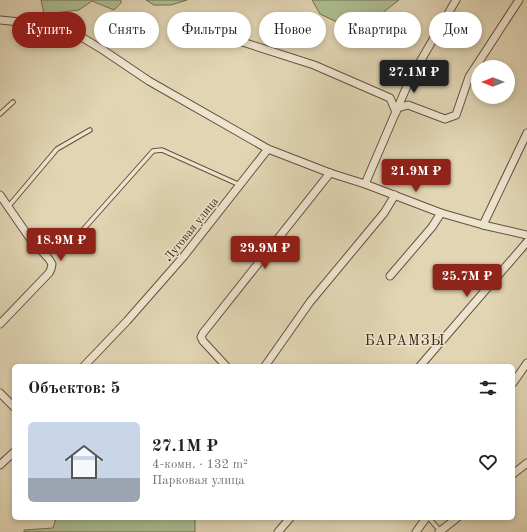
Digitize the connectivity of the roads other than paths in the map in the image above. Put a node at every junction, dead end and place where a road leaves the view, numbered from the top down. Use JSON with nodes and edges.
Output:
{"nodes":[{"id":1,"x":456,"y":0,"type":"edge"},
{"id":2,"x":519,"y":0,"type":"edge"},
{"id":3,"x":0,"y":20,"type":"edge"},
{"id":4,"x":251,"y":45,"type":"edge"},
{"id":5,"x":13,"y":102,"type":"dead end"},
{"id":6,"x":397,"y":110,"type":"junction"},
{"id":7,"x":0,"y":114,"type":"edge"},
{"id":8,"x":90,"y":130,"type":"dead end"},
{"id":9,"x":527,"y":133,"type":"edge"},
{"id":10,"x":268,"y":149,"type":"junction"},
{"id":11,"x":330,"y":173,"type":"junction"},
{"id":12,"x":365,"y":184,"type":"junction"},
{"id":13,"x":240,"y":185,"type":"junction"},
{"id":14,"x":0,"y":195,"type":"edge"},
{"id":15,"x":395,"y":195,"type":"junction"},
{"id":16,"x":8,"y":207,"type":"junction"},
{"id":17,"x":441,"y":213,"type":"junction"},
{"id":18,"x":483,"y":225,"type":"junction"},
{"id":19,"x":81,"y":232,"type":"dead end"},
{"id":20,"x":527,"y":236,"type":"edge"},
{"id":21,"x":527,"y":242,"type":"edge"},
{"id":22,"x":390,"y":276,"type":"dead end"},
{"id":23,"x":0,"y":324,"type":"edge"},
{"id":24,"x":86,"y":364,"type":"edge"},
{"id":25,"x":224,"y":364,"type":"edge"},
{"id":26,"x":266,"y":364,"type":"edge"},
{"id":27,"x":422,"y":364,"type":"edge"},
{"id":28,"x":527,"y":364,"type":"edge"},
{"id":29,"x":515,"y":380,"type":"edge"},
{"id":30,"x":0,"y":393,"type":"edge"},
{"id":31,"x":12,"y":405,"type":"edge"},
{"id":32,"x":12,"y":454,"type":"edge"},
{"id":33,"x":527,"y":463,"type":"edge"},
{"id":34,"x":0,"y":465,"type":"edge"},
{"id":35,"x":515,"y":472,"type":"edge"},
{"id":36,"x":288,"y":520,"type":"edge"},
{"id":37,"x":425,"y":520,"type":"edge"},
{"id":38,"x":431,"y":520,"type":"edge"},
{"id":39,"x":455,"y":520,"type":"edge"},
{"id":40,"x":278,"y":532,"type":"edge"},
{"id":41,"x":416,"y":532,"type":"edge"},
{"id":42,"x":440,"y":532,"type":"edge"}],
"edges":[{"from":1,"to":6,"type":"street"},
{"from":2,"to":6,"type":"street"},
{"from":3,"to":10,"type":"street"},
{"from":4,"to":6,"type":"street"},
{"from":5,"to":7,"type":"lane"},
{"from":6,"to":12,"type":"street"},
{"from":8,"to":16,"type":"lane"},
{"from":9,"to":18,"type":"street"},
{"from":10,"to":11,"type":"street"},
{"from":10,"to":13,"type":"street","name":"Луговая улица"},
{"from":11,"to":12,"type":"street"},
{"from":11,"to":25,"type":"street"},
{"from":12,"to":15,"type":"street"},
{"from":13,"to":19,"type":"lane"},
{"from":13,"to":24,"type":"street","name":"Луговая улица"},
{"from":14,"to":16,"type":"street"},
{"from":15,"to":17,"type":"street"},
{"from":15,"to":26,"type":"street"},
{"from":16,"to":23,"type":"street"},
{"from":17,"to":18,"type":"street"},
{"from":17,"to":22,"type":"street"},
{"from":18,"to":20,"type":"street"},
{"from":21,"to":27,"type":"street"},
{"from":28,"to":29,"type":"street"},
{"from":30,"to":31,"type":"street"},
{"from":32,"to":34,"type":"street"},
{"from":33,"to":35,"type":"street"},
{"from":36,"to":40,"type":"street"},
{"from":37,"to":41,"type":"street"},
{"from":38,"to":42,"type":"lane"},
{"from":39,"to":42,"type":"street"}]}
